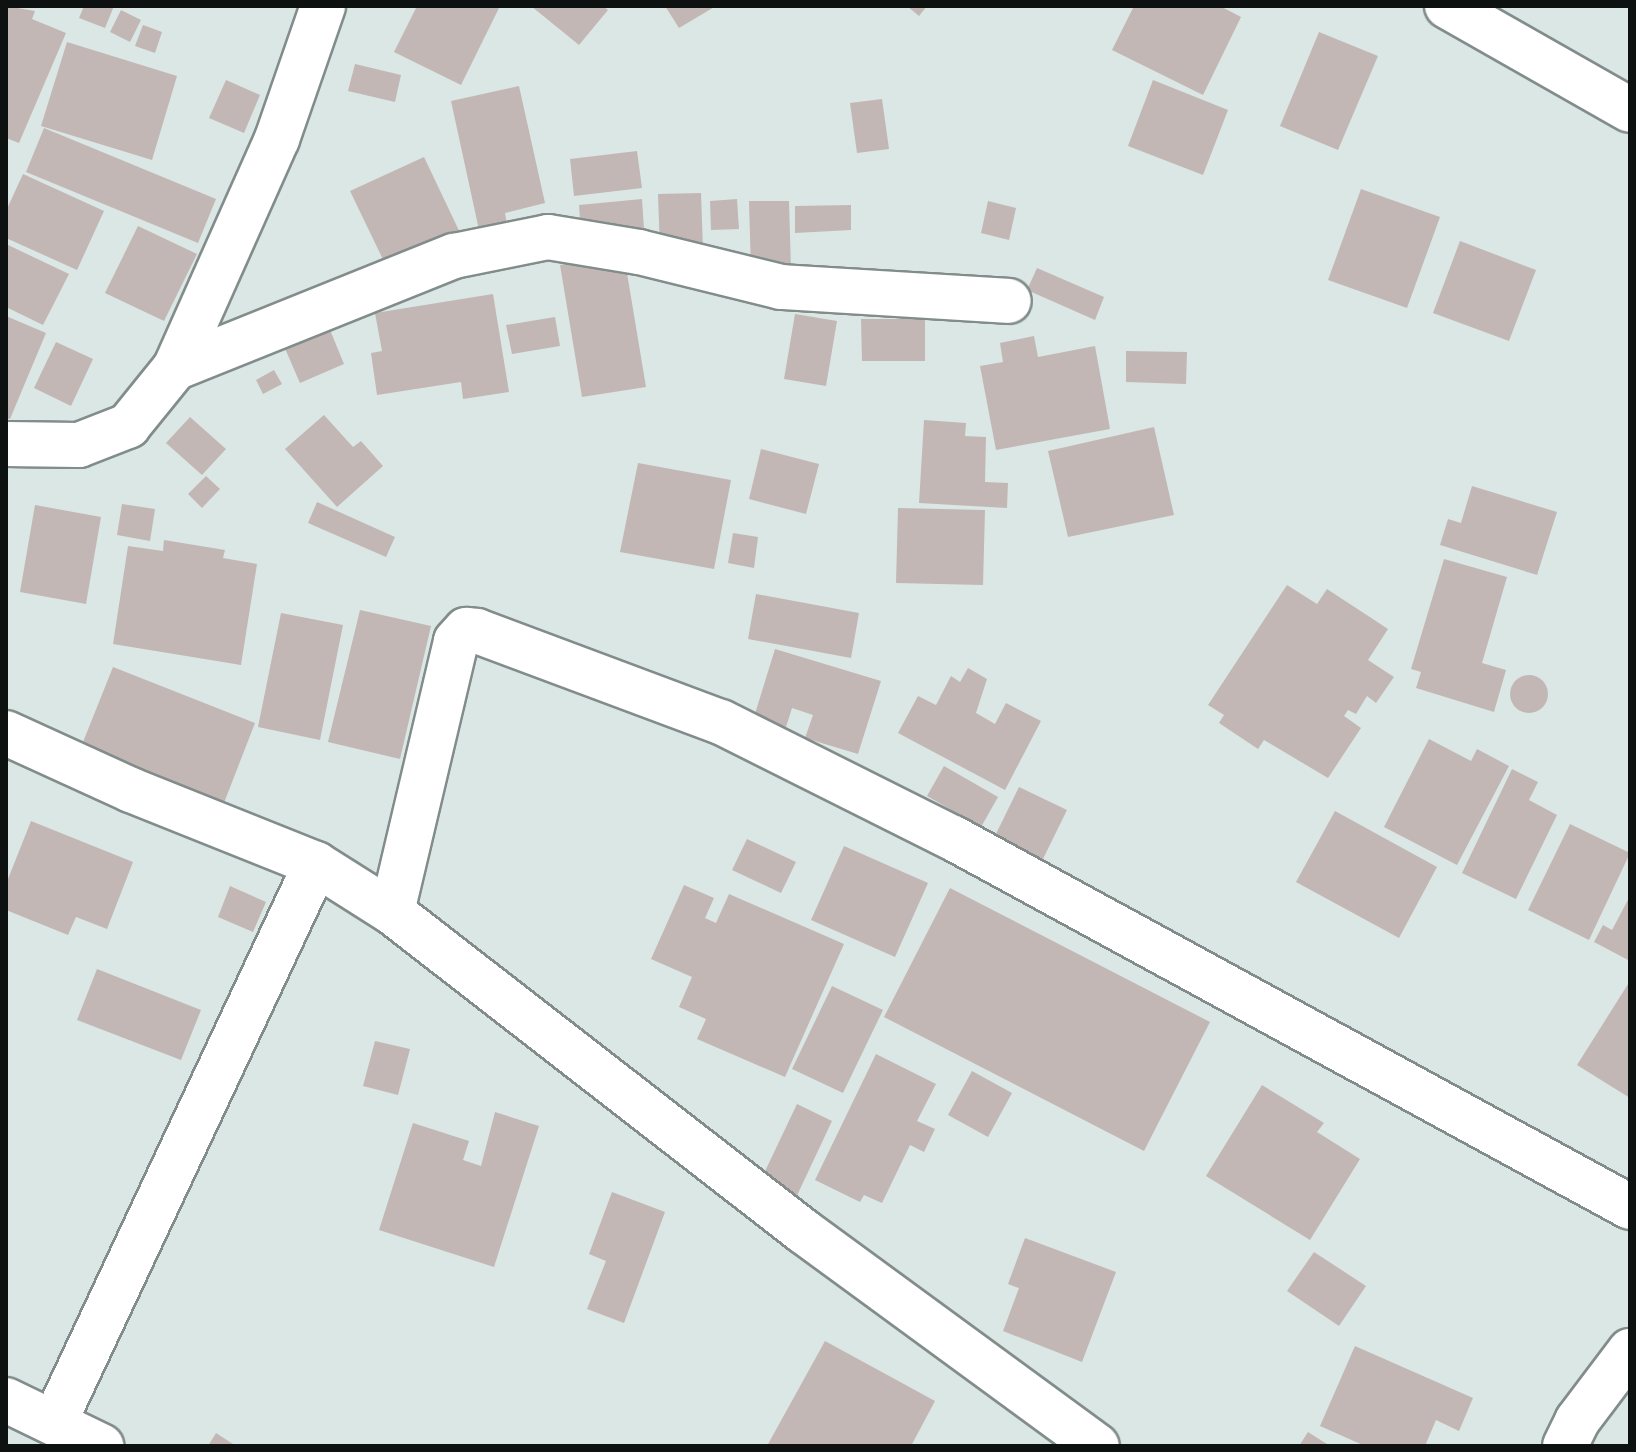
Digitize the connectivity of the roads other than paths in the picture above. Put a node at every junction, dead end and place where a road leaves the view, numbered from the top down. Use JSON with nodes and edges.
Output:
{"nodes":[{"id":1,"x":323,"y":6,"type":"edge"},
{"id":2,"x":1447,"y":6,"type":"edge"},
{"id":3,"x":1630,"y":110,"type":"edge"},
{"id":4,"x":1009,"y":301,"type":"dead end"},
{"id":5,"x":175,"y":368,"type":"junction"},
{"id":6,"x":6,"y":444,"type":"edge"},
{"id":7,"x":6,"y":733,"type":"edge"},
{"id":8,"x":316,"y":864,"type":"junction"},
{"id":9,"x":392,"y":912,"type":"junction"},
{"id":10,"x":1630,"y":1207,"type":"edge"},
{"id":11,"x":1630,"y":1351,"type":"edge"},
{"id":12,"x":6,"y":1400,"type":"edge"},
{"id":13,"x":54,"y":1423,"type":"junction"},
{"id":14,"x":101,"y":1446,"type":"edge"},
{"id":15,"x":1097,"y":1446,"type":"edge"},
{"id":16,"x":1565,"y":1446,"type":"edge"}],
"edges":[{"from":1,"to":5,"type":"street"},
{"from":2,"to":3,"type":"street"},
{"from":4,"to":5,"type":"street"},
{"from":5,"to":6,"type":"street"},
{"from":7,"to":8,"type":"street"},
{"from":8,"to":9,"type":"street"},
{"from":8,"to":13,"type":"street"},
{"from":9,"to":10,"type":"street"},
{"from":9,"to":15,"type":"street"},
{"from":11,"to":16,"type":"street"},
{"from":12,"to":13,"type":"street"},
{"from":13,"to":14,"type":"street"}]}
